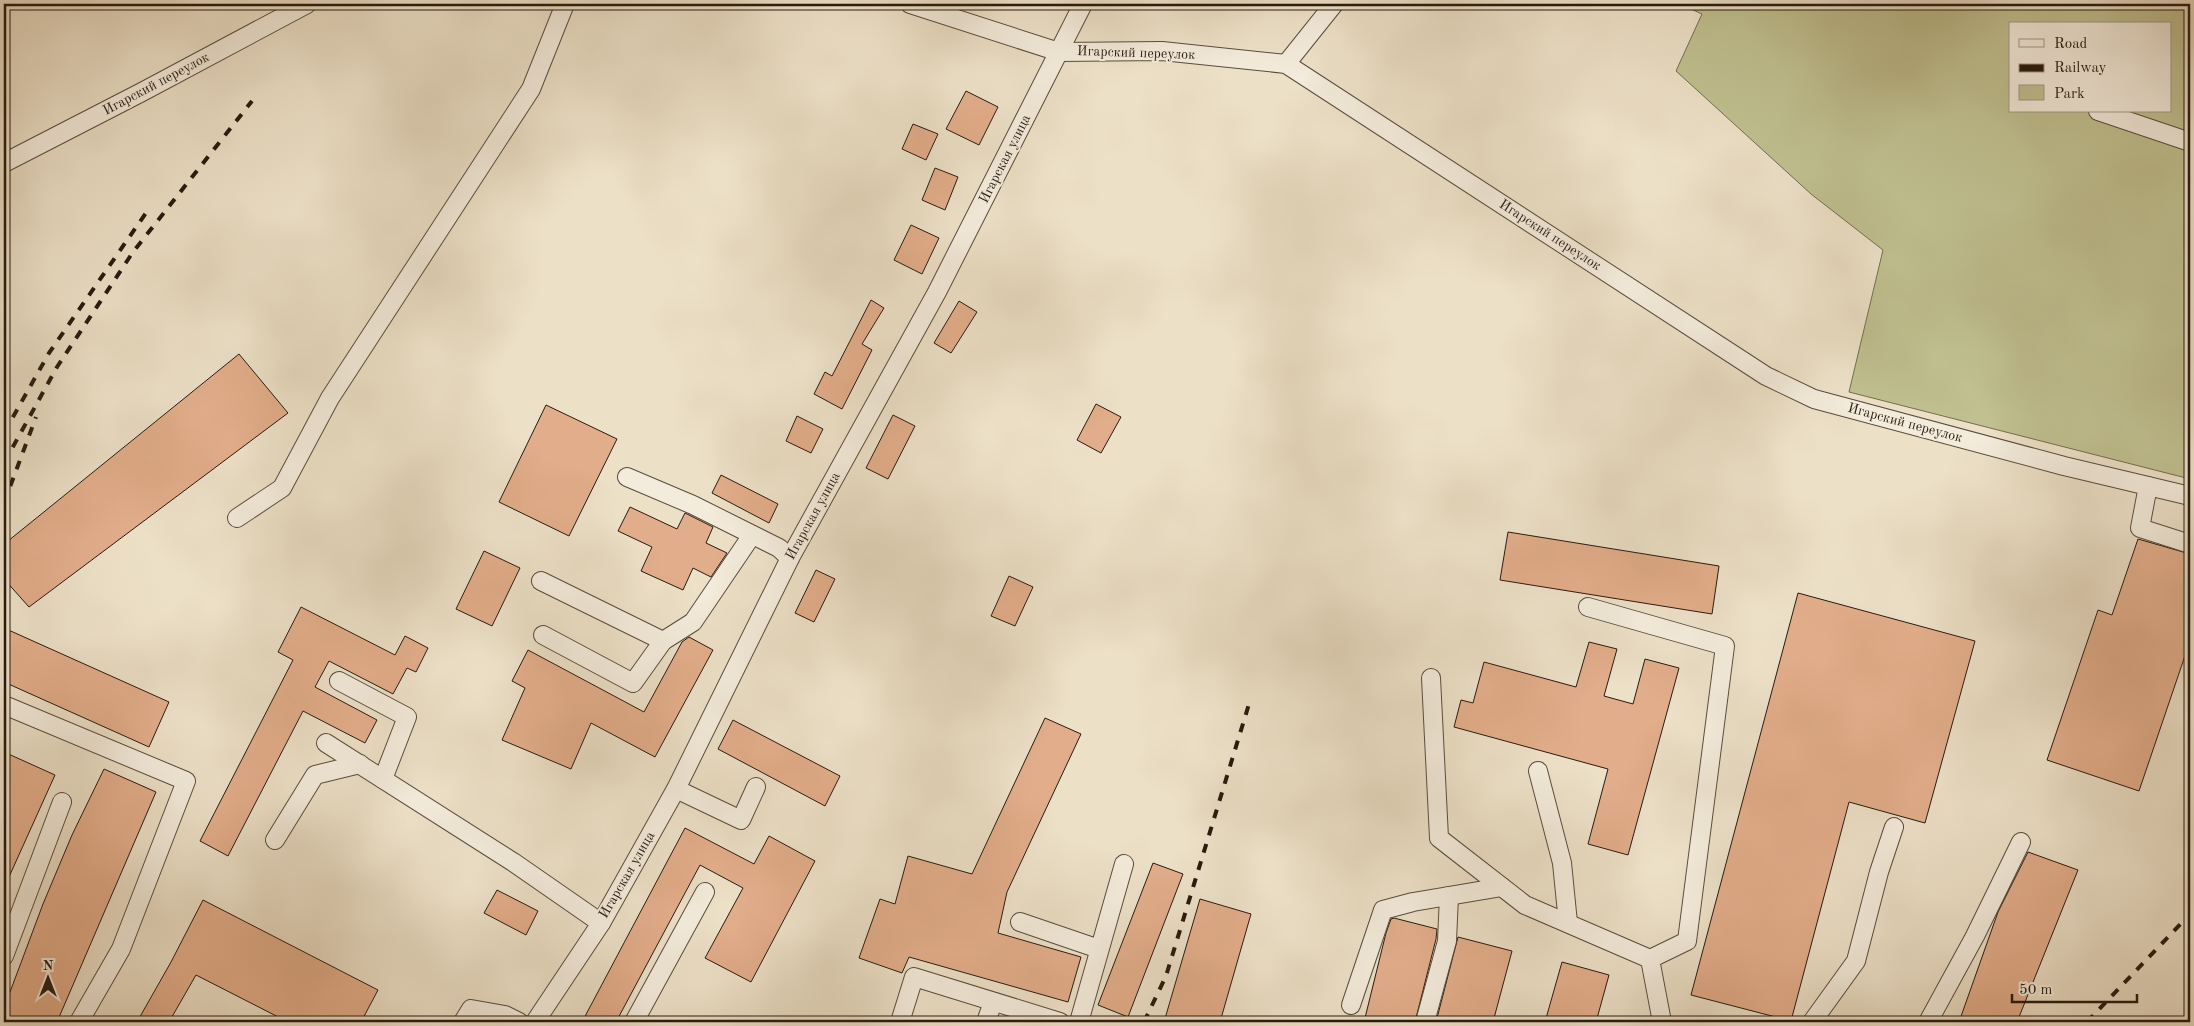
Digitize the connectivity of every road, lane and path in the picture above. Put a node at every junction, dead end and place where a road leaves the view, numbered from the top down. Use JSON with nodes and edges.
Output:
{"nodes":[{"id":1,"x":307,"y":4,"type":"edge"},
{"id":2,"x":565,"y":4,"type":"edge"},
{"id":3,"x":910,"y":4,"type":"edge"},
{"id":4,"x":1083,"y":4,"type":"edge"},
{"id":5,"x":1334,"y":4,"type":"edge"},
{"id":6,"x":1059,"y":52,"type":"junction"},
{"id":7,"x":1286,"y":64,"type":"junction"},
{"id":8,"x":2101,"y":112,"type":"edge"},
{"id":9,"x":2190,"y":142,"type":"edge"},
{"id":10,"x":4,"y":163,"type":"edge"},
{"id":11,"x":627,"y":478,"type":"dead end"},
{"id":12,"x":2148,"y":486,"type":"junction"},
{"id":13,"x":2190,"y":496,"type":"edge"},
{"id":14,"x":237,"y":518,"type":"dead end"},
{"id":15,"x":752,"y":535,"type":"junction"},
{"id":16,"x":2190,"y":544,"type":"edge"},
{"id":17,"x":790,"y":558,"type":"junction"},
{"id":18,"x":541,"y":581,"type":"dead end"},
{"id":19,"x":1588,"y":607,"type":"dead end"},
{"id":20,"x":543,"y":635,"type":"dead end"},
{"id":21,"x":663,"y":642,"type":"junction"},
{"id":22,"x":1431,"y":678,"type":"dead end"},
{"id":23,"x":339,"y":681,"type":"dead end"},
{"id":24,"x":4,"y":705,"type":"edge"},
{"id":25,"x":326,"y":743,"type":"dead end"},
{"id":26,"x":360,"y":764,"type":"junction"},
{"id":27,"x":1538,"y":771,"type":"dead end"},
{"id":28,"x":383,"y":779,"type":"junction"},
{"id":29,"x":756,"y":787,"type":"dead end"},
{"id":30,"x":676,"y":789,"type":"junction"},
{"id":31,"x":62,"y":802,"type":"dead end"},
{"id":32,"x":1894,"y":827,"type":"dead end"},
{"id":33,"x":275,"y":840,"type":"dead end"},
{"id":34,"x":2021,"y":842,"type":"dead end"},
{"id":35,"x":1124,"y":864,"type":"dead end"},
{"id":36,"x":1502,"y":887,"type":"junction"},
{"id":37,"x":705,"y":892,"type":"dead end"},
{"id":38,"x":1449,"y":896,"type":"junction"},
{"id":39,"x":1020,"y":922,"type":"dead end"},
{"id":40,"x":600,"y":923,"type":"junction"},
{"id":41,"x":1568,"y":923,"type":"junction"},
{"id":42,"x":1099,"y":949,"type":"junction"},
{"id":43,"x":4,"y":956,"type":"edge"},
{"id":44,"x":1650,"y":959,"type":"junction"},
{"id":45,"x":993,"y":1002,"type":"junction"},
{"id":46,"x":1351,"y":1005,"type":"dead end"},
{"id":47,"x":79,"y":1022,"type":"edge"},
{"id":48,"x":463,"y":1022,"type":"edge"},
{"id":49,"x":520,"y":1022,"type":"edge"},
{"id":50,"x":535,"y":1022,"type":"edge"},
{"id":51,"x":634,"y":1022,"type":"edge"},
{"id":52,"x":900,"y":1022,"type":"edge"},
{"id":53,"x":986,"y":1022,"type":"edge"},
{"id":54,"x":1060,"y":1022,"type":"edge"},
{"id":55,"x":1079,"y":1022,"type":"edge"},
{"id":56,"x":1425,"y":1022,"type":"edge"},
{"id":57,"x":1662,"y":1022,"type":"edge"},
{"id":58,"x":1812,"y":1022,"type":"edge"},
{"id":59,"x":1928,"y":1022,"type":"edge"}],
"edges":[{"from":1,"to":10,"type":"street","name":"Игарский переулок"},
{"from":2,"to":14,"type":"street"},
{"from":3,"to":6,"type":"street","name":"Игарский переулок"},
{"from":4,"to":6,"type":"street","name":"Игарская улица"},
{"from":5,"to":7,"type":"street"},
{"from":6,"to":7,"type":"street","name":"Игарский переулок"},
{"from":6,"to":17,"type":"street","name":"Игарская улица"},
{"from":7,"to":12,"type":"street","name":"Игарский переулок"},
{"from":8,"to":9,"type":"street"},
{"from":11,"to":15,"type":"street"},
{"from":12,"to":13,"type":"street","name":"Игарский переулок"},
{"from":12,"to":16,"type":"street"},
{"from":15,"to":17,"type":"street"},
{"from":15,"to":21,"type":"street"},
{"from":17,"to":30,"type":"street","name":"Игарская улица"},
{"from":18,"to":21,"type":"street"},
{"from":19,"to":44,"type":"street"},
{"from":20,"to":21,"type":"street"},
{"from":22,"to":36,"type":"street"},
{"from":23,"to":28,"type":"street"},
{"from":24,"to":47,"type":"street"},
{"from":25,"to":26,"type":"street"},
{"from":26,"to":28,"type":"street"},
{"from":26,"to":33,"type":"street"},
{"from":27,"to":41,"type":"street"},
{"from":28,"to":40,"type":"street"},
{"from":29,"to":30,"type":"street"},
{"from":30,"to":40,"type":"street","name":"Игарская улица"},
{"from":31,"to":43,"type":"street"},
{"from":32,"to":58,"type":"street"},
{"from":34,"to":59,"type":"street"},
{"from":35,"to":42,"type":"street"},
{"from":36,"to":38,"type":"street"},
{"from":36,"to":41,"type":"street"},
{"from":37,"to":51,"type":"street"},
{"from":38,"to":46,"type":"street"},
{"from":38,"to":56,"type":"street"},
{"from":39,"to":42,"type":"street"},
{"from":40,"to":50,"type":"street","name":"Игарская улица"},
{"from":41,"to":44,"type":"street"},
{"from":42,"to":55,"type":"street"},
{"from":44,"to":57,"type":"street"},
{"from":45,"to":52,"type":"street"},
{"from":45,"to":53,"type":"street"},
{"from":45,"to":54,"type":"street"},
{"from":48,"to":49,"type":"street"}]}
